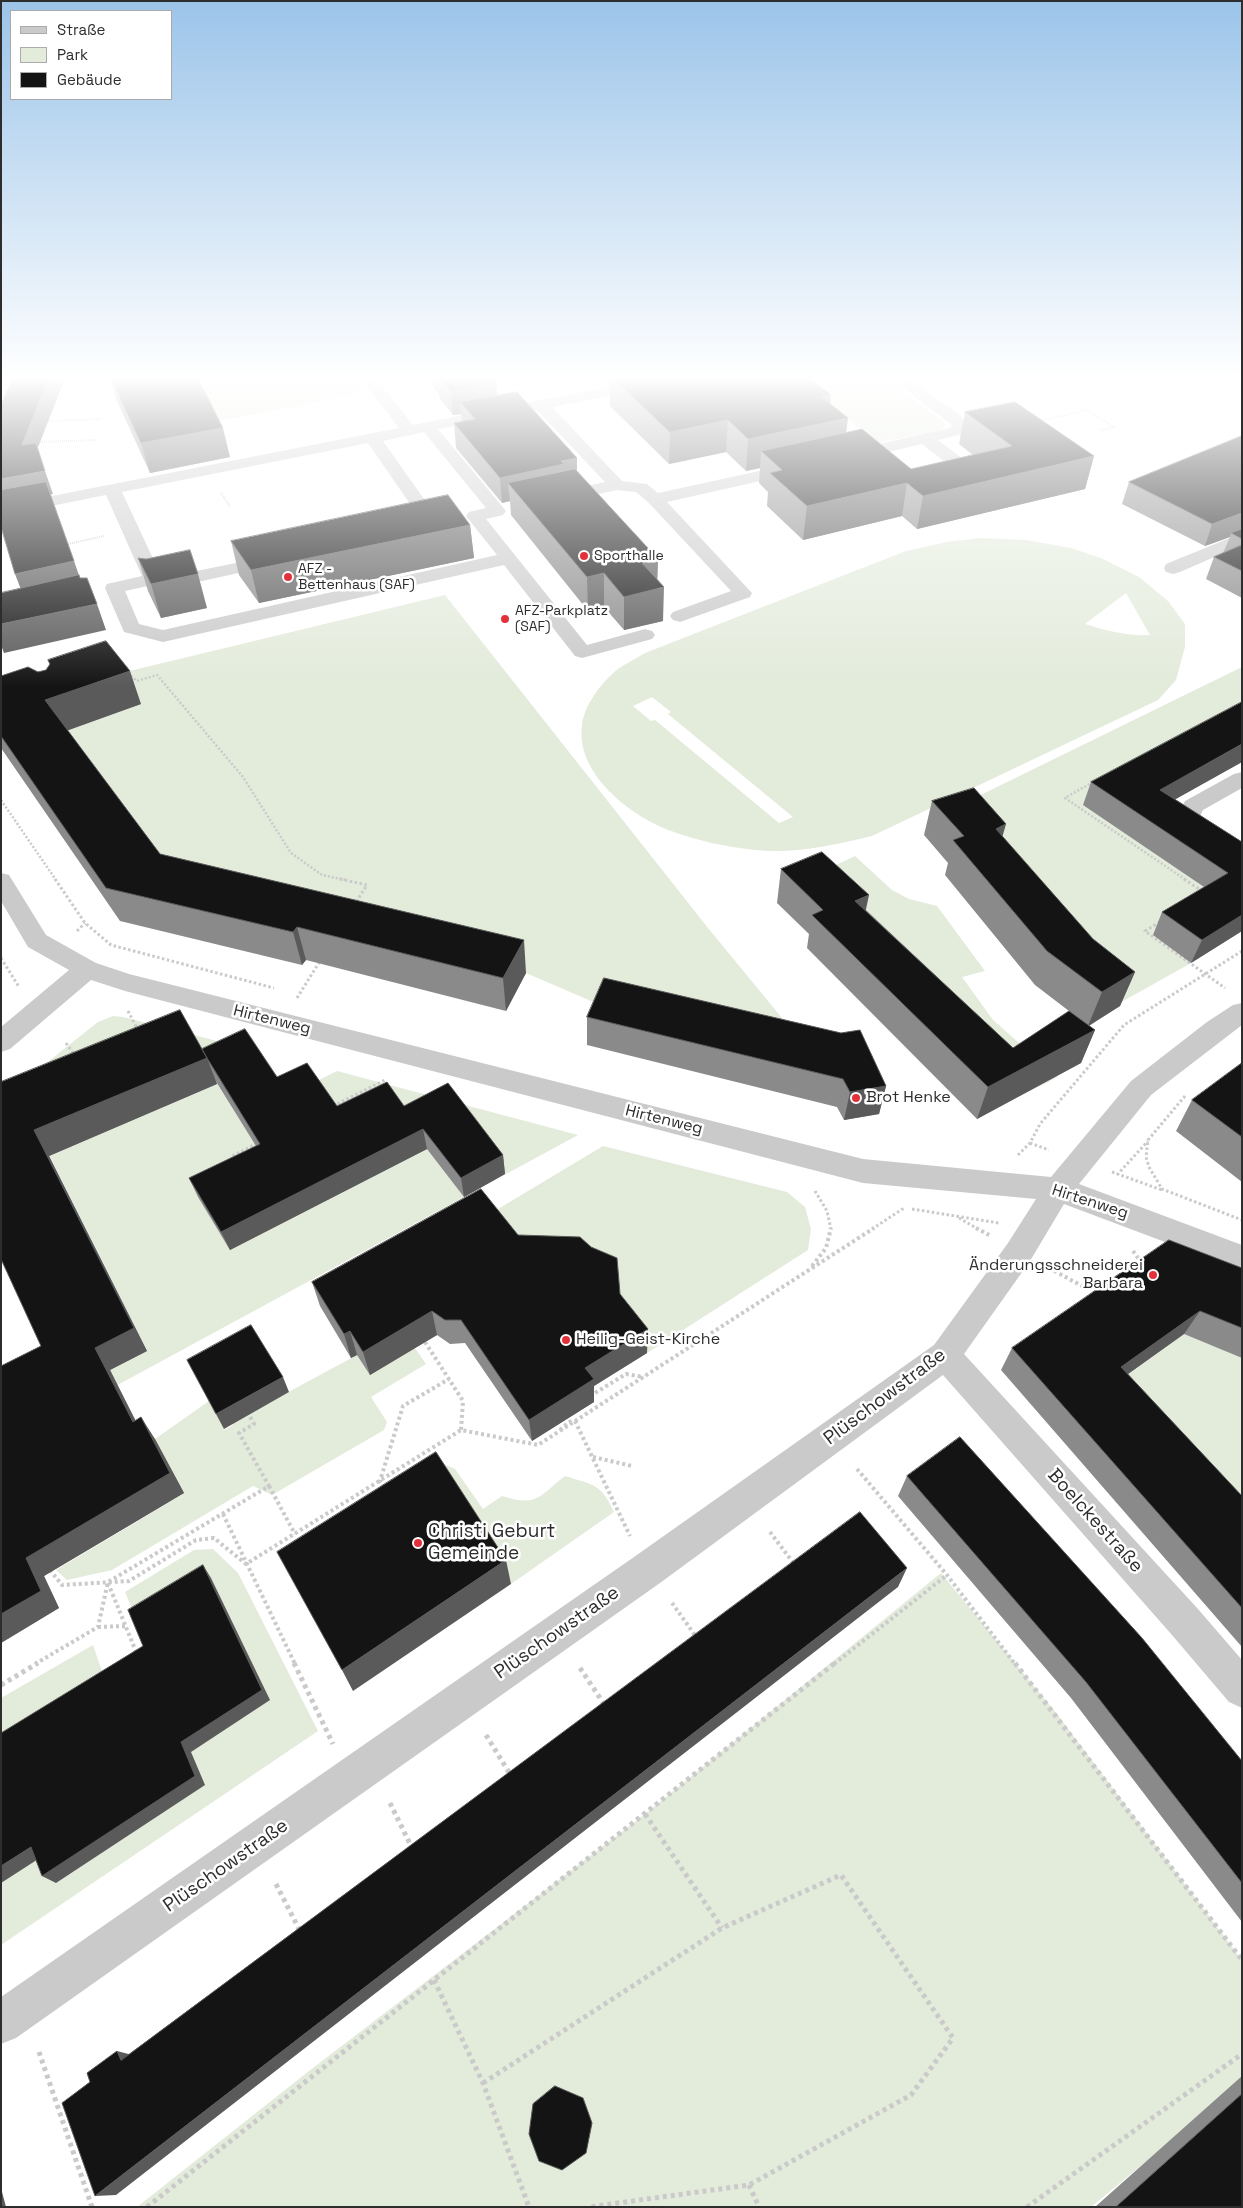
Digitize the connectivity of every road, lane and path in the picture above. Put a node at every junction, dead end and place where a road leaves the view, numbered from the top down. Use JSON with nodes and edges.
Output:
{"nodes":[{"id":1,"x":187,"y":481,"type":"edge"},
{"id":2,"x":416,"y":481,"type":"edge"},
{"id":3,"x":472,"y":481,"type":"edge"},
{"id":4,"x":613,"y":481,"type":"edge"},
{"id":5,"x":737,"y":481,"type":"edge"},
{"id":6,"x":617,"y":485,"type":"junction"},
{"id":7,"x":120,"y":497,"type":"junction"},
{"id":8,"x":655,"y":499,"type":"junction"},
{"id":9,"x":543,"y":501,"type":"edge"},
{"id":10,"x":515,"y":507,"type":"edge"},
{"id":11,"x":1,"y":511,"type":"edge"},
{"id":12,"x":497,"y":511,"type":"junction"},
{"id":13,"x":455,"y":521,"type":"junction"},
{"id":14,"x":415,"y":530,"type":"edge"},
{"id":15,"x":131,"y":531,"type":"junction"},
{"id":16,"x":1242,"y":538,"type":"edge"},
{"id":17,"x":68,"y":544,"type":"edge"},
{"id":18,"x":291,"y":556,"type":"edge"},
{"id":19,"x":508,"y":558,"type":"junction"},
{"id":20,"x":1173,"y":568,"type":"dead end"},
{"id":21,"x":153,"y":579,"type":"junction"},
{"id":22,"x":114,"y":588,"type":"junction"},
{"id":23,"x":96,"y":592,"type":"dead end"},
{"id":24,"x":680,"y":616,"type":"dead end"},
{"id":25,"x":646,"y":635,"type":"dead end"},
{"id":26,"x":129,"y":675,"type":"dead end"},
{"id":27,"x":1242,"y":779,"type":"edge"},
{"id":28,"x":1098,"y":780,"type":"edge"},
{"id":29,"x":1,"y":800,"type":"edge"},
{"id":30,"x":1242,"y":853,"type":"edge"},
{"id":31,"x":1,"y":881,"type":"edge"},
{"id":32,"x":1206,"y":894,"type":"edge"},
{"id":33,"x":351,"y":910,"type":"edge"},
{"id":34,"x":1168,"y":917,"type":"edge"},
{"id":35,"x":1242,"y":951,"type":"edge"},
{"id":36,"x":320,"y":961,"type":"edge"},
{"id":37,"x":87,"y":969,"type":"junction"},
{"id":38,"x":1205,"y":974,"type":"junction"},
{"id":39,"x":281,"y":990,"type":"dead end"},
{"id":40,"x":290,"y":992,"type":"dead end"},
{"id":41,"x":300,"y":994,"type":"junction"},
{"id":42,"x":309,"y":997,"type":"dead end"},
{"id":43,"x":295,"y":1001,"type":"dead end"},
{"id":44,"x":1236,"y":1002,"type":"edge"},
{"id":45,"x":126,"y":1007,"type":"dead end"},
{"id":46,"x":142,"y":1038,"type":"edge"},
{"id":47,"x":1,"y":1042,"type":"edge"},
{"id":48,"x":66,"y":1043,"type":"dead end"},
{"id":49,"x":426,"y":1059,"type":"junction"},
{"id":50,"x":79,"y":1064,"type":"edge"},
{"id":51,"x":1187,"y":1094,"type":"dead end"},
{"id":52,"x":329,"y":1108,"type":"edge"},
{"id":53,"x":267,"y":1138,"type":"edge"},
{"id":54,"x":1014,"y":1158,"type":"dead end"},
{"id":55,"x":236,"y":1162,"type":"edge"},
{"id":56,"x":811,"y":1187,"type":"dead end"},
{"id":57,"x":1058,"y":1189,"type":"junction"},
{"id":58,"x":904,"y":1208,"type":"dead end"},
{"id":59,"x":1242,"y":1220,"type":"edge"},
{"id":60,"x":1132,"y":1249,"type":"dead end"},
{"id":61,"x":1242,"y":1258,"type":"edge"},
{"id":62,"x":1147,"y":1269,"type":"edge"},
{"id":63,"x":808,"y":1270,"type":"junction"},
{"id":64,"x":425,"y":1342,"type":"edge"},
{"id":65,"x":945,"y":1355,"type":"junction"},
{"id":66,"x":644,"y":1377,"type":"junction"},
{"id":67,"x":448,"y":1379,"type":"junction"},
{"id":68,"x":590,"y":1396,"type":"edge"},
{"id":69,"x":248,"y":1413,"type":"edge"},
{"id":70,"x":575,"y":1421,"type":"junction"},
{"id":71,"x":462,"y":1430,"type":"junction"},
{"id":72,"x":592,"y":1456,"type":"junction"},
{"id":73,"x":632,"y":1466,"type":"dead end"},
{"id":74,"x":856,"y":1469,"type":"dead end"},
{"id":75,"x":380,"y":1480,"type":"junction"},
{"id":76,"x":270,"y":1486,"type":"junction"},
{"id":77,"x":388,"y":1492,"type":"edge"},
{"id":78,"x":223,"y":1514,"type":"junction"},
{"id":79,"x":770,"y":1532,"type":"dead end"},
{"id":80,"x":295,"y":1534,"type":"junction"},
{"id":81,"x":45,"y":1564,"type":"edge"},
{"id":82,"x":246,"y":1564,"type":"junction"},
{"id":83,"x":646,"y":1570,"type":"junction"},
{"id":84,"x":800,"y":1572,"type":"edge"},
{"id":85,"x":947,"y":1575,"type":"junction"},
{"id":86,"x":108,"y":1582,"type":"junction"},
{"id":87,"x":672,"y":1603,"type":"dead end"},
{"id":88,"x":126,"y":1626,"type":"junction"},
{"id":89,"x":98,"y":1627,"type":"junction"},
{"id":90,"x":702,"y":1645,"type":"edge"},
{"id":91,"x":139,"y":1657,"type":"edge"},
{"id":92,"x":580,"y":1668,"type":"dead end"},
{"id":93,"x":1,"y":1684,"type":"edge"},
{"id":94,"x":1242,"y":1689,"type":"edge"},
{"id":95,"x":605,"y":1705,"type":"edge"},
{"id":96,"x":486,"y":1735,"type":"dead end"},
{"id":97,"x":349,"y":1779,"type":"junction"},
{"id":98,"x":515,"y":1784,"type":"edge"},
{"id":99,"x":390,"y":1803,"type":"dead end"},
{"id":100,"x":645,"y":1814,"type":"junction"},
{"id":101,"x":416,"y":1858,"type":"edge"},
{"id":102,"x":276,"y":1884,"type":"dead end"},
{"id":103,"x":722,"y":1928,"type":"junction"},
{"id":104,"x":304,"y":1941,"type":"edge"},
{"id":105,"x":1242,"y":1960,"type":"edge"},
{"id":106,"x":434,"y":1980,"type":"junction"},
{"id":107,"x":1,"y":2023,"type":"edge"},
{"id":108,"x":40,"y":2052,"type":"dead end"},
{"id":109,"x":1242,"y":2054,"type":"edge"},
{"id":110,"x":483,"y":2083,"type":"junction"},
{"id":111,"x":749,"y":2184,"type":"junction"},
{"id":112,"x":92,"y":2207,"type":"edge"},
{"id":113,"x":147,"y":2207,"type":"edge"},
{"id":114,"x":529,"y":2207,"type":"edge"},
{"id":115,"x":589,"y":2207,"type":"edge"},
{"id":116,"x":759,"y":2207,"type":"edge"},
{"id":117,"x":1027,"y":2207,"type":"edge"}],
"edges":[{"from":1,"to":7,"type":"street"},
{"from":2,"to":13,"type":"street"},
{"from":3,"to":12,"type":"street"},
{"from":4,"to":6,"type":"street"},
{"from":5,"to":8,"type":"street"},
{"from":6,"to":8,"type":"street"},
{"from":6,"to":9,"type":"street"},
{"from":7,"to":11,"type":"street"},
{"from":7,"to":15,"type":"street"},
{"from":8,"to":24,"type":"street"},
{"from":10,"to":12,"type":"street"},
{"from":12,"to":13,"type":"street"},
{"from":13,"to":14,"type":"street"},
{"from":13,"to":19,"type":"street"},
{"from":15,"to":17,"type":"path"},
{"from":15,"to":21,"type":"street"},
{"from":16,"to":20,"type":"street"},
{"from":18,"to":21,"type":"street"},
{"from":19,"to":22,"type":"street"},
{"from":19,"to":25,"type":"street"},
{"from":21,"to":22,"type":"street"},
{"from":22,"to":23,"type":"street"},
{"from":26,"to":33,"type":"path"},
{"from":27,"to":30,"type":"street"},
{"from":28,"to":32,"type":"path"},
{"from":29,"to":39,"type":"path"},
{"from":31,"to":37,"type":"street","name":"Hirtenweg"},
{"from":34,"to":38,"type":"path"},
{"from":35,"to":38,"type":"path"},
{"from":36,"to":41,"type":"path"},
{"from":37,"to":47,"type":"street"},
{"from":37,"to":49,"type":"street","name":"Hirtenweg"},
{"from":38,"to":44,"type":"path"},
{"from":38,"to":54,"type":"path"},
{"from":40,"to":41,"type":"path"},
{"from":41,"to":42,"type":"path"},
{"from":41,"to":43,"type":"path"},
{"from":44,"to":57,"type":"street","name":"Plüschowstraße"},
{"from":45,"to":46,"type":"path"},
{"from":48,"to":50,"type":"path"},
{"from":49,"to":52,"type":"path"},
{"from":49,"to":57,"type":"street","name":"Hirtenweg"},
{"from":51,"to":59,"type":"path"},
{"from":53,"to":55,"type":"path"},
{"from":56,"to":63,"type":"path"},
{"from":57,"to":61,"type":"street","name":"Hirtenweg"},
{"from":57,"to":65,"type":"street","name":"Plüschowstraße"},
{"from":58,"to":63,"type":"path"},
{"from":60,"to":62,"type":"path"},
{"from":63,"to":66,"type":"path"},
{"from":64,"to":67,"type":"path"},
{"from":65,"to":83,"type":"street","name":"Plüschowstraße"},
{"from":65,"to":94,"type":"street","name":"Boelckestraße"},
{"from":66,"to":68,"type":"path"},
{"from":66,"to":70,"type":"path"},
{"from":67,"to":71,"type":"path"},
{"from":67,"to":75,"type":"path"},
{"from":69,"to":76,"type":"path"},
{"from":70,"to":71,"type":"path"},
{"from":70,"to":72,"type":"path"},
{"from":71,"to":75,"type":"path"},
{"from":72,"to":73,"type":"path"},
{"from":72,"to":83,"type":"path"},
{"from":74,"to":85,"type":"path"},
{"from":75,"to":77,"type":"path"},
{"from":75,"to":80,"type":"path"},
{"from":76,"to":78,"type":"path"},
{"from":76,"to":80,"type":"path"},
{"from":78,"to":82,"type":"path"},
{"from":78,"to":86,"type":"path"},
{"from":79,"to":84,"type":"path"},
{"from":80,"to":82,"type":"path"},
{"from":81,"to":86,"type":"path"},
{"from":82,"to":86,"type":"path"},
{"from":82,"to":97,"type":"path"},
{"from":83,"to":97,"type":"street","name":"Plüschowstraße"},
{"from":85,"to":100,"type":"path"},
{"from":85,"to":105,"type":"path"},
{"from":86,"to":88,"type":"path"},
{"from":86,"to":89,"type":"path"},
{"from":87,"to":90,"type":"path"},
{"from":88,"to":89,"type":"path"},
{"from":88,"to":91,"type":"path"},
{"from":89,"to":93,"type":"path"},
{"from":92,"to":95,"type":"path"},
{"from":96,"to":98,"type":"path"},
{"from":97,"to":107,"type":"street","name":"Plüschowstraße"},
{"from":99,"to":101,"type":"path"},
{"from":100,"to":103,"type":"path"},
{"from":100,"to":106,"type":"path"},
{"from":102,"to":104,"type":"path"},
{"from":103,"to":110,"type":"path"},
{"from":103,"to":111,"type":"path"},
{"from":106,"to":110,"type":"path"},
{"from":106,"to":113,"type":"path"},
{"from":108,"to":112,"type":"path"},
{"from":109,"to":117,"type":"path"},
{"from":110,"to":114,"type":"path"},
{"from":111,"to":115,"type":"path"},
{"from":111,"to":116,"type":"path"}]}
